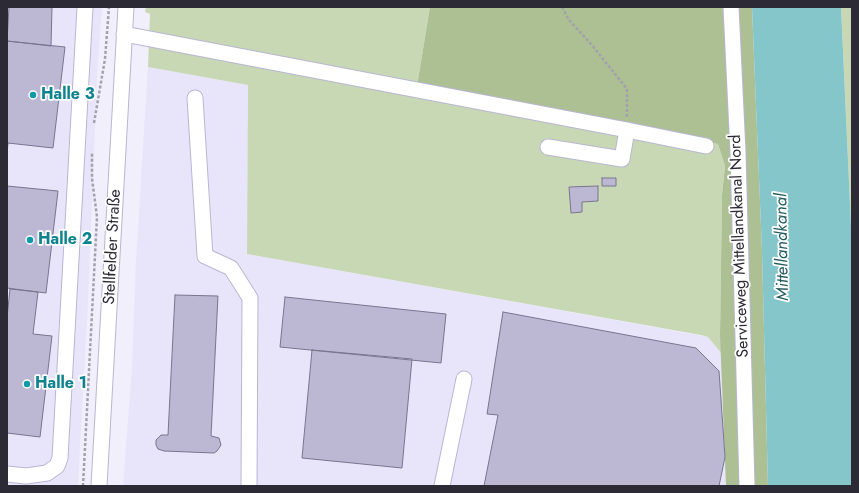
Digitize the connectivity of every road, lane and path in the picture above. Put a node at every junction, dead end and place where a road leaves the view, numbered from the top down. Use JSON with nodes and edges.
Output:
{"nodes":[{"id":1,"x":85,"y":7,"type":"edge"},
{"id":2,"x":109,"y":7,"type":"edge"},
{"id":3,"x":126,"y":7,"type":"edge"},
{"id":4,"x":562,"y":7,"type":"edge"},
{"id":5,"x":731,"y":7,"type":"edge"},
{"id":6,"x":124,"y":34,"type":"junction"},
{"id":7,"x":195,"y":98,"type":"dead end"},
{"id":8,"x":94,"y":127,"type":"dead end"},
{"id":9,"x":627,"y":130,"type":"junction"},
{"id":10,"x":706,"y":146,"type":"dead end"},
{"id":11,"x":548,"y":147,"type":"dead end"},
{"id":12,"x":92,"y":148,"type":"dead end"},
{"id":13,"x":464,"y":379,"type":"dead end"},
{"id":14,"x":7,"y":474,"type":"edge"},
{"id":15,"x":83,"y":486,"type":"edge"},
{"id":16,"x":99,"y":486,"type":"edge"},
{"id":17,"x":250,"y":486,"type":"edge"},
{"id":18,"x":442,"y":486,"type":"edge"},
{"id":19,"x":747,"y":486,"type":"edge"}],
"edges":[{"from":1,"to":14,"type":"street"},
{"from":2,"to":8,"type":"path"},
{"from":3,"to":6,"type":"street","name":"Stellfelder Straße"},
{"from":4,"to":9,"type":"path"},
{"from":5,"to":19,"type":"street","name":"Serviceweg Mittellandkanal Nord"},
{"from":6,"to":9,"type":"street"},
{"from":6,"to":16,"type":"street","name":"Stellfelder Straße"},
{"from":7,"to":17,"type":"street"},
{"from":9,"to":10,"type":"street"},
{"from":9,"to":11,"type":"street"},
{"from":12,"to":15,"type":"path"},
{"from":13,"to":18,"type":"street"}]}
